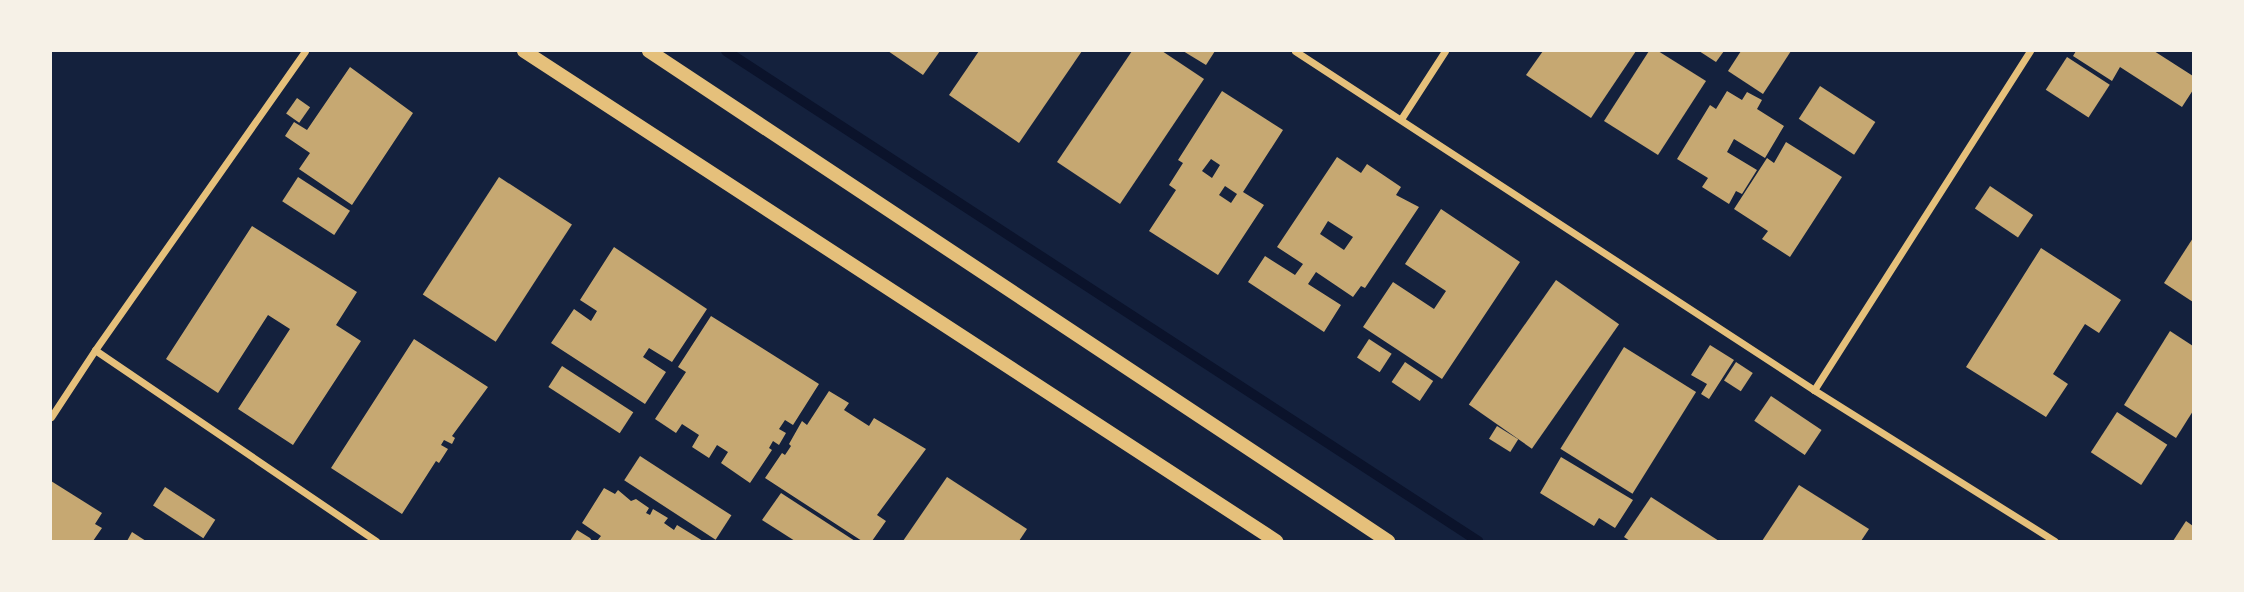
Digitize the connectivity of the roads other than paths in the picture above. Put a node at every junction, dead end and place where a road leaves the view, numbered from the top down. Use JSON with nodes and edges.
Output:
{"nodes":[{"id":1,"x":305,"y":51,"type":"edge"},
{"id":2,"x":524,"y":51,"type":"edge"},
{"id":3,"x":649,"y":51,"type":"edge"},
{"id":4,"x":1294,"y":51,"type":"edge"},
{"id":5,"x":1445,"y":51,"type":"edge"},
{"id":6,"x":2030,"y":51,"type":"edge"},
{"id":7,"x":1401,"y":119,"type":"junction"},
{"id":8,"x":95,"y":349,"type":"junction"},
{"id":9,"x":1814,"y":390,"type":"junction"},
{"id":10,"x":51,"y":417,"type":"edge"},
{"id":11,"x":376,"y":541,"type":"edge"},
{"id":12,"x":1276,"y":541,"type":"edge"},
{"id":13,"x":1388,"y":541,"type":"edge"},
{"id":14,"x":2055,"y":541,"type":"edge"}],
"edges":[{"from":1,"to":8,"type":"street"},
{"from":2,"to":12,"type":"main road"},
{"from":3,"to":13,"type":"main road"},
{"from":4,"to":7,"type":"street"},
{"from":5,"to":7,"type":"street"},
{"from":6,"to":9,"type":"street"},
{"from":7,"to":9,"type":"street"},
{"from":8,"to":10,"type":"street"},
{"from":8,"to":11,"type":"street"},
{"from":9,"to":14,"type":"street"}]}
